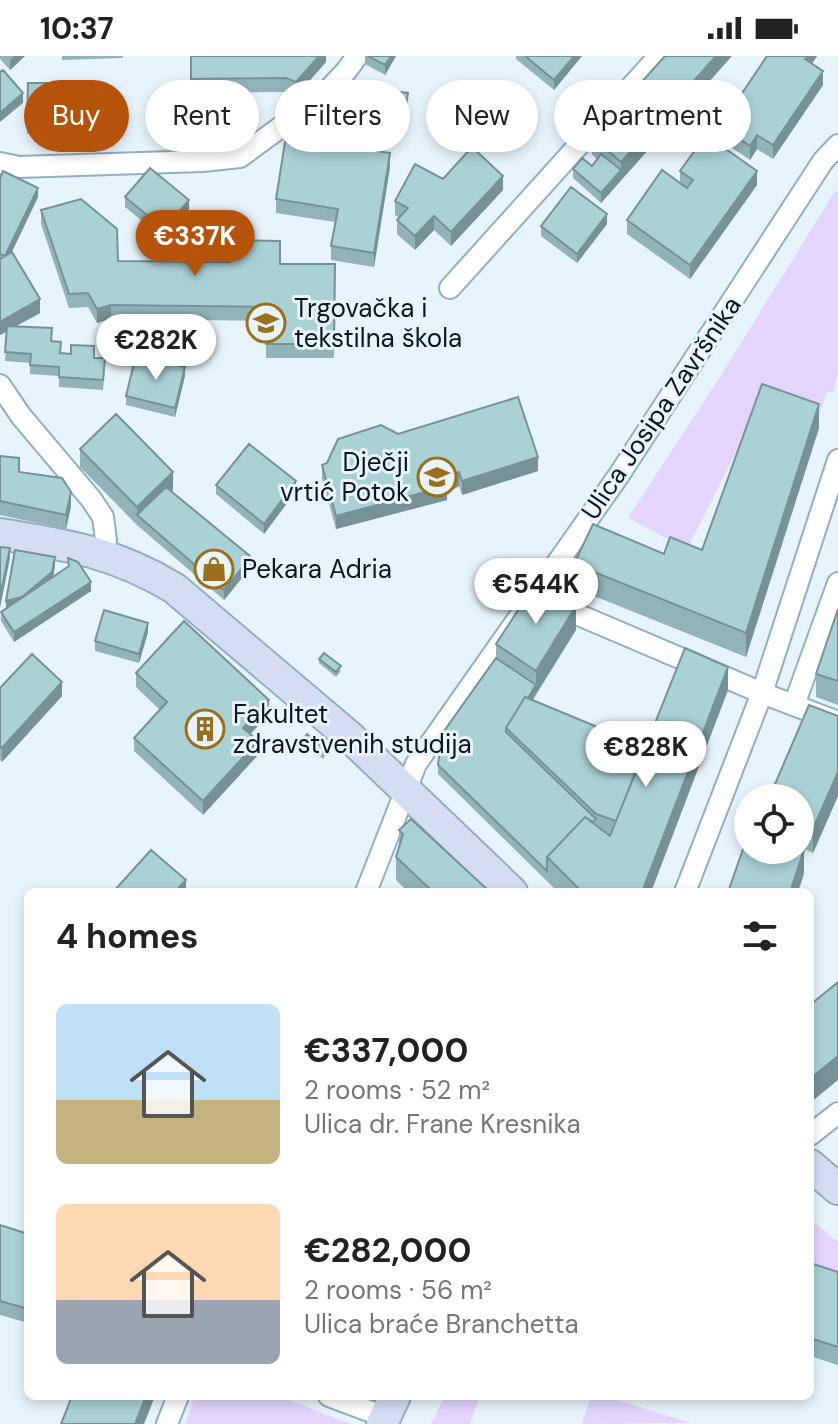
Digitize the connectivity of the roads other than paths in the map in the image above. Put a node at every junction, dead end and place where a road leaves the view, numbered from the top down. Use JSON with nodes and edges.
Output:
{"nodes":[{"id":1,"x":357,"y":56,"type":"edge"},
{"id":2,"x":659,"y":56,"type":"edge"},
{"id":3,"x":838,"y":145,"type":"edge"},
{"id":4,"x":0,"y":163,"type":"edge"},
{"id":5,"x":450,"y":288,"type":"dead end"},
{"id":6,"x":0,"y":385,"type":"edge"},
{"id":7,"x":838,"y":460,"type":"edge"},
{"id":8,"x":0,"y":534,"type":"edge"},
{"id":9,"x":103,"y":553,"type":"junction"},
{"id":10,"x":838,"y":583,"type":"edge"},
{"id":11,"x":534,"y":596,"type":"junction"},
{"id":12,"x":762,"y":693,"type":"junction"},
{"id":13,"x":794,"y":705,"type":"junction"},
{"id":14,"x":838,"y":722,"type":"edge"},
{"id":15,"x":406,"y":791,"type":"junction"},
{"id":16,"x":368,"y":888,"type":"edge"},
{"id":17,"x":508,"y":888,"type":"edge"},
{"id":18,"x":687,"y":888,"type":"edge"},
{"id":19,"x":838,"y":1113,"type":"edge"},
{"id":20,"x":814,"y":1132,"type":"edge"},
{"id":21,"x":814,"y":1168,"type":"edge"},
{"id":22,"x":838,"y":1189,"type":"edge"},
{"id":23,"x":176,"y":1400,"type":"edge"},
{"id":24,"x":344,"y":1400,"type":"edge"},
{"id":25,"x":387,"y":1412,"type":"edge"},
{"id":26,"x":167,"y":1424,"type":"edge"}],
"edges":[{"from":1,"to":4,"type":"street"},
{"from":2,"to":5,"type":"street"},
{"from":3,"to":11,"type":"street","name":"Ulica Josipa Završnika"},
{"from":6,"to":9,"type":"street"},
{"from":7,"to":12,"type":"street"},
{"from":8,"to":9,"type":"main road"},
{"from":9,"to":15,"type":"main road"},
{"from":10,"to":13,"type":"street"},
{"from":11,"to":12,"type":"street"},
{"from":11,"to":15,"type":"street","name":"Ulica Josipa Završnika"},
{"from":12,"to":13,"type":"street"},
{"from":12,"to":18,"type":"street"},
{"from":13,"to":14,"type":"street"},
{"from":15,"to":16,"type":"street","name":"Ulica Josipa Završnika"},
{"from":15,"to":17,"type":"main road"},
{"from":19,"to":20,"type":"street"},
{"from":21,"to":22,"type":"main road"},
{"from":23,"to":26,"type":"street"},
{"from":24,"to":25,"type":"street"}]}
